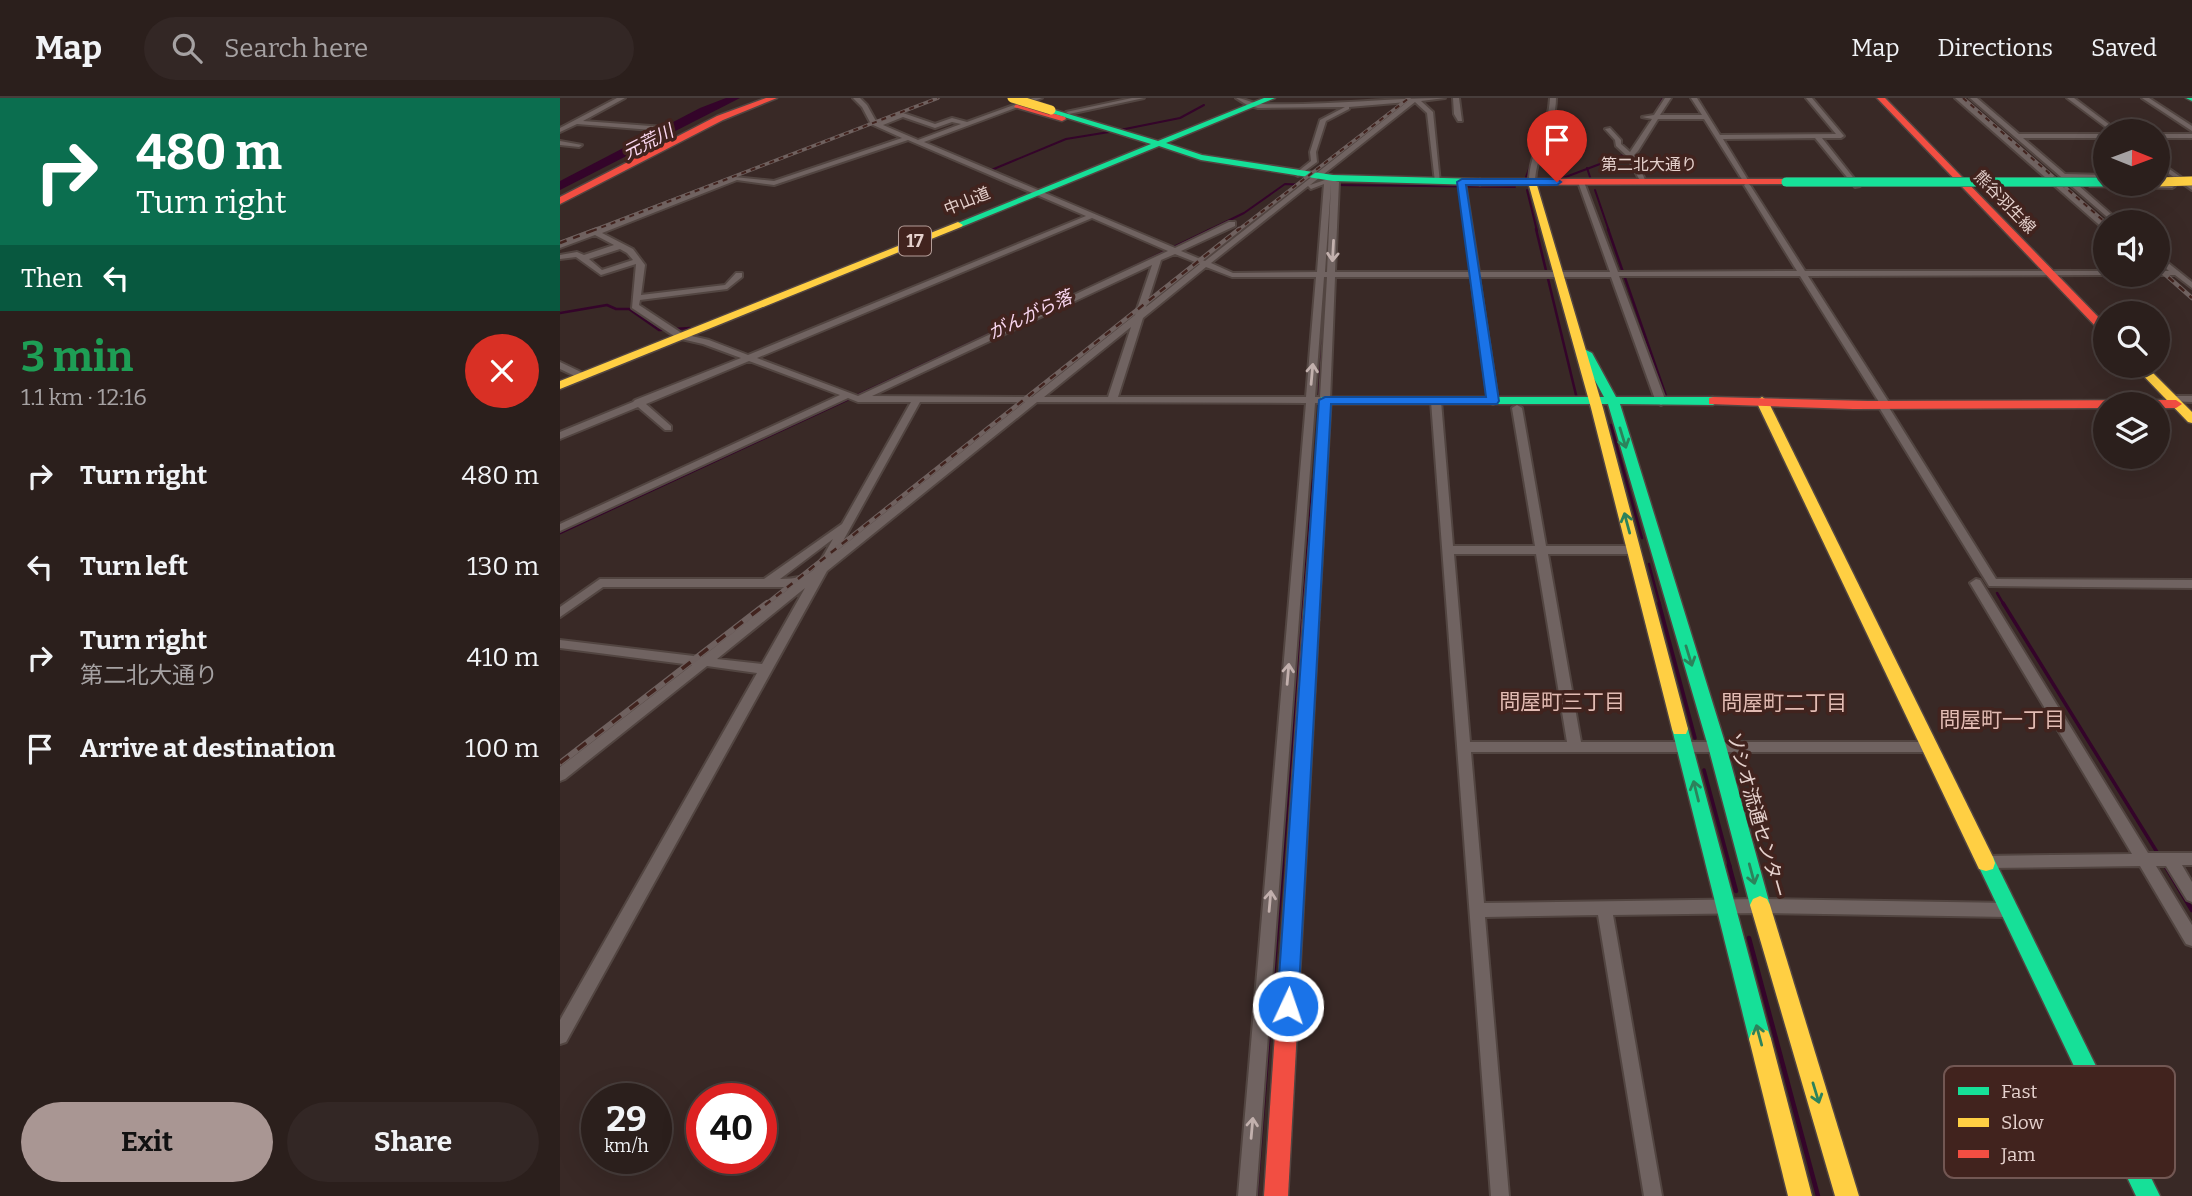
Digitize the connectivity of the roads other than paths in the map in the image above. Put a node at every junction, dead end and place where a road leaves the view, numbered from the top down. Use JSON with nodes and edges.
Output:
{"nodes":[{"id":1,"x":622,"y":98,"type":"edge"},
{"id":2,"x":773,"y":98,"type":"edge"},
{"id":3,"x":856,"y":98,"type":"edge"},
{"id":4,"x":1141,"y":98,"type":"edge"},
{"id":5,"x":1271,"y":98,"type":"edge"},
{"id":6,"x":1442,"y":98,"type":"edge"},
{"id":7,"x":1456,"y":98,"type":"edge"},
{"id":8,"x":1553,"y":98,"type":"edge"},
{"id":9,"x":1668,"y":98,"type":"edge"},
{"id":10,"x":1694,"y":98,"type":"edge"},
{"id":11,"x":1809,"y":98,"type":"edge"},
{"id":12,"x":1881,"y":98,"type":"edge"},
{"id":13,"x":1958,"y":98,"type":"edge"},
{"id":14,"x":1973,"y":98,"type":"edge"},
{"id":15,"x":2070,"y":98,"type":"edge"},
{"id":16,"x":2145,"y":98,"type":"edge"},
{"id":17,"x":1025,"y":100,"type":"edge"},
{"id":18,"x":1381,"y":100,"type":"edge"},
{"id":19,"x":1399,"y":100,"type":"edge"},
{"id":20,"x":1416,"y":100,"type":"edge"},
{"id":21,"x":1246,"y":102,"type":"edge"},
{"id":22,"x":1353,"y":105,"type":"junction"},
{"id":23,"x":1069,"y":112,"type":"junction"},
{"id":24,"x":1651,"y":117,"type":"junction"},
{"id":25,"x":1705,"y":117,"type":"junction"},
{"id":26,"x":2099,"y":119,"type":"edge"},
{"id":27,"x":1460,"y":120,"type":"dead end"},
{"id":28,"x":576,"y":122,"type":"junction"},
{"id":29,"x":926,"y":123,"type":"junction"},
{"id":30,"x":1089,"y":123,"type":"junction"},
{"id":31,"x":877,"y":124,"type":"junction"},
{"id":32,"x":967,"y":124,"type":"junction"},
{"id":33,"x":916,"y":126,"type":"dead end"},
{"id":34,"x":664,"y":129,"type":"dead end"},
{"id":35,"x":1608,"y":129,"type":"dead end"},
{"id":36,"x":2192,"y":129,"type":"edge"},
{"id":37,"x":560,"y":130,"type":"edge"},
{"id":38,"x":906,"y":130,"type":"dead end"},
{"id":39,"x":1116,"y":131,"type":"junction"},
{"id":40,"x":896,"y":133,"type":"junction"},
{"id":41,"x":1719,"y":136,"type":"junction"},
{"id":42,"x":1818,"y":136,"type":"junction"},
{"id":43,"x":2017,"y":136,"type":"junction"},
{"id":44,"x":2093,"y":136,"type":"edge"},
{"id":45,"x":2170,"y":136,"type":"edge"},
{"id":46,"x":2192,"y":136,"type":"edge"},
{"id":47,"x":908,"y":138,"type":"junction"},
{"id":48,"x":918,"y":142,"type":"junction"},
{"id":49,"x":560,"y":143,"type":"edge"},
{"id":50,"x":1155,"y":144,"type":"junction"},
{"id":51,"x":579,"y":145,"type":"dead end"},
{"id":52,"x":1628,"y":154,"type":"junction"},
{"id":53,"x":2170,"y":170,"type":"edge"},
{"id":54,"x":2063,"y":176,"type":"junction"},
{"id":55,"x":2093,"y":177,"type":"edge"},
{"id":56,"x":2048,"y":178,"type":"junction"},
{"id":57,"x":1327,"y":180,"type":"junction"},
{"id":58,"x":2170,"y":180,"type":"edge"},
{"id":59,"x":1299,"y":181,"type":"junction"},
{"id":60,"x":1438,"y":182,"type":"junction"},
{"id":61,"x":1462,"y":182,"type":"junction"},
{"id":62,"x":1532,"y":182,"type":"junction"},
{"id":63,"x":1581,"y":182,"type":"junction"},
{"id":64,"x":1648,"y":182,"type":"junction"},
{"id":65,"x":1695,"y":182,"type":"junction"},
{"id":66,"x":1746,"y":182,"type":"junction"},
{"id":67,"x":1854,"y":182,"type":"junction"},
{"id":68,"x":1962,"y":182,"type":"junction"},
{"id":69,"x":2093,"y":182,"type":"edge"},
{"id":70,"x":2189,"y":182,"type":"edge"},
{"id":71,"x":2057,"y":186,"type":"junction"},
{"id":72,"x":2074,"y":186,"type":"junction"},
{"id":73,"x":1038,"y":192,"type":"junction"},
{"id":74,"x":560,"y":201,"type":"edge"},
{"id":75,"x":2103,"y":210,"type":"edge"},
{"id":76,"x":1094,"y":215,"type":"junction"},
{"id":77,"x":2093,"y":218,"type":"edge"},
{"id":78,"x":1232,"y":224,"type":"dead end"},
{"id":79,"x":595,"y":232,"type":"junction"},
{"id":80,"x":560,"y":246,"type":"edge"},
{"id":81,"x":620,"y":246,"type":"junction"},
{"id":82,"x":1175,"y":251,"type":"junction"},
{"id":83,"x":560,"y":257,"type":"edge"},
{"id":84,"x":583,"y":258,"type":"junction"},
{"id":85,"x":1157,"y":260,"type":"junction"},
{"id":86,"x":637,"y":261,"type":"junction"},
{"id":87,"x":1206,"y":264,"type":"junction"},
{"id":88,"x":2170,"y":268,"type":"edge"},
{"id":89,"x":1803,"y":273,"type":"junction"},
{"id":90,"x":2051,"y":273,"type":"junction"},
{"id":91,"x":2093,"y":273,"type":"edge"},
{"id":92,"x":2170,"y":273,"type":"edge"},
{"id":93,"x":2176,"y":273,"type":"junction"},
{"id":94,"x":1326,"y":274,"type":"junction"},
{"id":95,"x":1550,"y":274,"type":"junction"},
{"id":96,"x":1617,"y":274,"type":"junction"},
{"id":97,"x":739,"y":275,"type":"dead end"},
{"id":98,"x":1475,"y":275,"type":"junction"},
{"id":99,"x":2192,"y":286,"type":"edge"},
{"id":100,"x":636,"y":299,"type":"junction"},
{"id":101,"x":1140,"y":313,"type":"junction"},
{"id":102,"x":2093,"y":317,"type":"edge"},
{"id":103,"x":1574,"y":332,"type":"junction"},
{"id":104,"x":680,"y":336,"type":"junction"},
{"id":105,"x":745,"y":358,"type":"junction"},
{"id":106,"x":560,"y":365,"type":"edge"},
{"id":107,"x":582,"y":376,"type":"junction"},
{"id":108,"x":2154,"y":378,"type":"edge"},
{"id":109,"x":560,"y":385,"type":"edge"},
{"id":110,"x":853,"y":397,"type":"junction"},
{"id":111,"x":916,"y":399,"type":"junction"},
{"id":112,"x":1034,"y":399,"type":"junction"},
{"id":113,"x":1112,"y":400,"type":"junction"},
{"id":114,"x":1493,"y":401,"type":"junction"},
{"id":115,"x":2180,"y":401,"type":"edge"},
{"id":116,"x":638,"y":402,"type":"junction"},
{"id":117,"x":1661,"y":402,"type":"junction"},
{"id":118,"x":1320,"y":403,"type":"junction"},
{"id":119,"x":1763,"y":404,"type":"junction"},
{"id":120,"x":1883,"y":404,"type":"junction"},
{"id":121,"x":1437,"y":405,"type":"junction"},
{"id":122,"x":1595,"y":405,"type":"junction"},
{"id":123,"x":1614,"y":405,"type":"junction"},
{"id":124,"x":1517,"y":408,"type":"junction"},
{"id":125,"x":2192,"y":419,"type":"edge"},
{"id":126,"x":668,"y":428,"type":"dead end"},
{"id":127,"x":560,"y":436,"type":"edge"},
{"id":128,"x":847,"y":523,"type":"junction"},
{"id":129,"x":560,"y":528,"type":"edge"},
{"id":130,"x":560,"y":535,"type":"edge"},
{"id":131,"x":1542,"y":550,"type":"junction"},
{"id":132,"x":1634,"y":550,"type":"junction"},
{"id":133,"x":1448,"y":551,"type":"junction"},
{"id":134,"x":822,"y":567,"type":"junction"},
{"id":135,"x":766,"y":583,"type":"junction"},
{"id":136,"x":808,"y":583,"type":"junction"},
{"id":137,"x":1976,"y":583,"type":"dead end"},
{"id":138,"x":2192,"y":584,"type":"edge"},
{"id":139,"x":560,"y":613,"type":"edge"},
{"id":140,"x":560,"y":644,"type":"edge"},
{"id":141,"x":705,"y":662,"type":"junction"},
{"id":142,"x":765,"y":669,"type":"junction"},
{"id":143,"x":1684,"y":746,"type":"junction"},
{"id":144,"x":1717,"y":746,"type":"junction"},
{"id":145,"x":1464,"y":747,"type":"junction"},
{"id":146,"x":1575,"y":747,"type":"junction"},
{"id":147,"x":1930,"y":747,"type":"junction"},
{"id":148,"x":560,"y":775,"type":"edge"},
{"id":149,"x":2144,"y":859,"type":"junction"},
{"id":150,"x":2170,"y":859,"type":"junction"},
{"id":151,"x":2192,"y":859,"type":"edge"},
{"id":152,"x":1986,"y":862,"type":"junction"},
{"id":153,"x":2192,"y":895,"type":"edge"},
{"id":154,"x":1725,"y":906,"type":"junction"},
{"id":155,"x":1760,"y":906,"type":"junction"},
{"id":156,"x":1604,"y":908,"type":"junction"},
{"id":157,"x":1477,"y":910,"type":"junction"},
{"id":158,"x":2009,"y":910,"type":"junction"},
{"id":159,"x":2192,"y":939,"type":"edge"},
{"id":160,"x":560,"y":1036,"type":"edge"},
{"id":161,"x":2085,"y":1066,"type":"edge"},
{"id":162,"x":2139,"y":1178,"type":"edge"},
{"id":163,"x":1247,"y":1196,"type":"edge"},
{"id":164,"x":1276,"y":1196,"type":"edge"},
{"id":165,"x":1500,"y":1196,"type":"edge"},
{"id":166,"x":1653,"y":1196,"type":"edge"},
{"id":167,"x":1800,"y":1196,"type":"edge"},
{"id":168,"x":1847,"y":1196,"type":"edge"},
{"id":169,"x":2148,"y":1196,"type":"edge"}],
"edges":[{"from":1,"to":28,"type":"street"},
{"from":2,"to":74,"type":"main road"},
{"from":3,"to":31,"type":"street"},
{"from":4,"to":23,"type":"street"},
{"from":5,"to":21,"type":"main road","name":"中山道","number":"17"},
{"from":6,"to":20,"type":"street"},
{"from":7,"to":27,"type":"street"},
{"from":8,"to":62,"type":"street"},
{"from":9,"to":24,"type":"street"},
{"from":10,"to":25,"type":"street"},
{"from":11,"to":42,"type":"street"},
{"from":12,"to":68,"type":"main road","name":"熊谷羽生線"},
{"from":13,"to":56,"type":"street"},
{"from":14,"to":43,"type":"street"},
{"from":15,"to":26,"type":"street"},
{"from":16,"to":36,"type":"street"},
{"from":17,"to":23,"type":"main road"},
{"from":17,"to":30,"type":"main road","bridge":true},
{"from":17,"to":32,"type":"street"},
{"from":17,"to":39,"type":"main road"},
{"from":18,"to":19,"type":"street"},
{"from":18,"to":22,"type":"street"},
{"from":19,"to":20,"type":"street"},
{"from":20,"to":57,"type":"street"},
{"from":20,"to":60,"type":"street"},
{"from":21,"to":22,"type":"street"},
{"from":21,"to":50,"type":"main road","name":"中山道","number":"17"},
{"from":22,"to":59,"type":"street"},
{"from":23,"to":30,"type":"main road"},
{"from":24,"to":25,"type":"street"},
{"from":24,"to":52,"type":"street"},
{"from":25,"to":41,"type":"street"},
{"from":28,"to":34,"type":"street"},
{"from":28,"to":37,"type":"street"},
{"from":29,"to":31,"type":"street"},
{"from":29,"to":32,"type":"street"},
{"from":29,"to":33,"type":"street"},
{"from":30,"to":39,"type":"main road"},
{"from":31,"to":40,"type":"street"},
{"from":32,"to":48,"type":"street"},
{"from":35,"to":52,"type":"street"},
{"from":38,"to":40,"type":"street"},
{"from":39,"to":50,"type":"main road","name":"第二北大通り"},
{"from":40,"to":47,"type":"street"},
{"from":41,"to":42,"type":"street"},
{"from":41,"to":66,"type":"street"},
{"from":42,"to":67,"type":"street"},
{"from":43,"to":44,"type":"street"},
{"from":43,"to":54,"type":"street"},
{"from":45,"to":46,"type":"street"},
{"from":47,"to":48,"type":"street"},
{"from":47,"to":79,"type":"street"},
{"from":48,"to":73,"type":"street"},
{"from":49,"to":51,"type":"street"},
{"from":50,"to":59,"type":"main road","name":"第二北大通り"},
{"from":50,"to":73,"type":"main road","name":"中山道","number":"17"},
{"from":52,"to":64,"type":"street"},
{"from":53,"to":70,"type":"street"},
{"from":54,"to":55,"type":"street"},
{"from":54,"to":72,"type":"street"},
{"from":56,"to":68,"type":"street"},
{"from":56,"to":71,"type":"street"},
{"from":57,"to":59,"type":"main road","name":"第二北大通り"},
{"from":57,"to":60,"type":"main road","name":"第二北大通り"},
{"from":57,"to":94,"type":"street"},
{"from":58,"to":70,"type":"main road","bridge":true},
{"from":59,"to":87,"type":"street"},
{"from":60,"to":61,"type":"main road","name":"第二北大通り"},
{"from":61,"to":62,"type":"main road","name":"第二北大通り"},
{"from":61,"to":98,"type":"street"},
{"from":62,"to":63,"type":"main road","name":"第二北大通り"},
{"from":62,"to":95,"type":"main road"},
{"from":63,"to":64,"type":"main road","name":"第二北大通り"},
{"from":63,"to":96,"type":"street"},
{"from":64,"to":65,"type":"main road","name":"第二北大通り"},
{"from":64,"to":66,"type":"main road"},
{"from":65,"to":66,"type":"main road"},
{"from":65,"to":69,"type":"main road","name":"第二北大通り","bridge":true},
{"from":66,"to":67,"type":"main road"},
{"from":66,"to":89,"type":"street"},
{"from":67,"to":68,"type":"main road"},
{"from":68,"to":71,"type":"street"},
{"from":68,"to":90,"type":"main road","name":"熊谷羽生線"},
{"from":70,"to":72,"type":"street"},
{"from":71,"to":77,"type":"street"},
{"from":72,"to":75,"type":"street"},
{"from":73,"to":76,"type":"street"},
{"from":73,"to":104,"type":"main road","name":"中山道","number":"17"},
{"from":76,"to":82,"type":"street"},
{"from":76,"to":105,"type":"street"},
{"from":78,"to":82,"type":"street"},
{"from":79,"to":80,"type":"street"},
{"from":79,"to":81,"type":"street"},
{"from":81,"to":84,"type":"street"},
{"from":81,"to":86,"type":"street"},
{"from":82,"to":85,"type":"street"},
{"from":82,"to":87,"type":"street"},
{"from":83,"to":84,"type":"street"},
{"from":84,"to":86,"type":"street"},
{"from":85,"to":101,"type":"street"},
{"from":85,"to":110,"type":"street"},
{"from":86,"to":100,"type":"street"},
{"from":87,"to":94,"type":"street"},
{"from":87,"to":101,"type":"street"},
{"from":88,"to":93,"type":"street"},
{"from":89,"to":90,"type":"street"},
{"from":89,"to":96,"type":"street"},
{"from":89,"to":120,"type":"street"},
{"from":90,"to":91,"type":"street"},
{"from":90,"to":102,"type":"main road","name":"熊谷羽生線"},
{"from":92,"to":93,"type":"street"},
{"from":93,"to":99,"type":"street"},
{"from":94,"to":98,"type":"street"},
{"from":94,"to":118,"type":"street"},
{"from":95,"to":96,"type":"street"},
{"from":95,"to":98,"type":"street"},
{"from":95,"to":103,"type":"main road"},
{"from":96,"to":117,"type":"street"},
{"from":97,"to":100,"type":"street"},
{"from":98,"to":114,"type":"street"},
{"from":100,"to":104,"type":"street"},
{"from":101,"to":112,"type":"street"},
{"from":101,"to":113,"type":"street"},
{"from":103,"to":122,"type":"main road"},
{"from":103,"to":123,"type":"main road","name":"ソシオ流通センター"},
{"from":104,"to":105,"type":"street"},
{"from":104,"to":107,"type":"main road","name":"中山道","number":"17"},
{"from":105,"to":110,"type":"street"},
{"from":105,"to":116,"type":"street"},
{"from":106,"to":107,"type":"street"},
{"from":107,"to":109,"type":"main road","name":"中山道","number":"17"},
{"from":108,"to":115,"type":"main road"},
{"from":110,"to":111,"type":"street"},
{"from":110,"to":129,"type":"street"},
{"from":110,"to":130,"type":"street"},
{"from":111,"to":112,"type":"street"},
{"from":111,"to":128,"type":"street"},
{"from":112,"to":113,"type":"street"},
{"from":112,"to":134,"type":"street"},
{"from":113,"to":118,"type":"street"},
{"from":114,"to":121,"type":"main road"},
{"from":114,"to":122,"type":"main road"},
{"from":115,"to":120,"type":"main road"},
{"from":115,"to":125,"type":"main road"},
{"from":116,"to":126,"type":"street"},
{"from":116,"to":127,"type":"street"},
{"from":117,"to":119,"type":"main road"},
{"from":117,"to":123,"type":"main road"},
{"from":118,"to":121,"type":"main road"},
{"from":163,"to":118,"type":"street","one_way":true},
{"from":118,"to":164,"type":"main road"},
{"from":119,"to":120,"type":"main road"},
{"from":119,"to":123,"type":"main road"},
{"from":119,"to":147,"type":"main road"},
{"from":120,"to":138,"type":"street"},
{"from":121,"to":124,"type":"main road"},
{"from":121,"to":133,"type":"street"},
{"from":122,"to":123,"type":"main road"},
{"from":122,"to":124,"type":"main road"},
{"from":132,"to":122,"type":"main road","one_way":true},
{"from":123,"to":144,"type":"main road","name":"ソシオ流通センター","one_way":true},
{"from":124,"to":131,"type":"street"},
{"from":128,"to":134,"type":"street"},
{"from":128,"to":135,"type":"street"},
{"from":131,"to":132,"type":"street"},
{"from":131,"to":133,"type":"street"},
{"from":131,"to":146,"type":"street"},
{"from":132,"to":143,"type":"main road"},
{"from":133,"to":145,"type":"street"},
{"from":134,"to":136,"type":"street"},
{"from":135,"to":136,"type":"street"},
{"from":135,"to":139,"type":"street"},
{"from":136,"to":141,"type":"street"},
{"from":136,"to":142,"type":"street"},
{"from":137,"to":149,"type":"street"},
{"from":140,"to":141,"type":"street"},
{"from":141,"to":142,"type":"street"},
{"from":141,"to":148,"type":"street"},
{"from":142,"to":160,"type":"street"},
{"from":143,"to":144,"type":"street"},
{"from":143,"to":146,"type":"street"},
{"from":154,"to":143,"type":"main road","one_way":true},
{"from":144,"to":147,"type":"street"},
{"from":144,"to":155,"type":"main road","name":"ソシオ流通センター","one_way":true},
{"from":145,"to":146,"type":"street"},
{"from":145,"to":157,"type":"street"},
{"from":147,"to":152,"type":"main road"},
{"from":149,"to":150,"type":"street"},
{"from":149,"to":152,"type":"street"},
{"from":149,"to":159,"type":"street"},
{"from":150,"to":151,"type":"street"},
{"from":150,"to":153,"type":"street"},
{"from":152,"to":158,"type":"main road"},
{"from":154,"to":155,"type":"street"},
{"from":154,"to":156,"type":"street"},
{"from":167,"to":154,"type":"main road","one_way":true},
{"from":155,"to":158,"type":"street"},
{"from":155,"to":168,"type":"main road","name":"ソシオ流通センター","one_way":true},
{"from":156,"to":157,"type":"street"},
{"from":156,"to":166,"type":"street"},
{"from":157,"to":165,"type":"street"},
{"from":158,"to":161,"type":"main road"},
{"from":162,"to":169,"type":"main road"}]}
